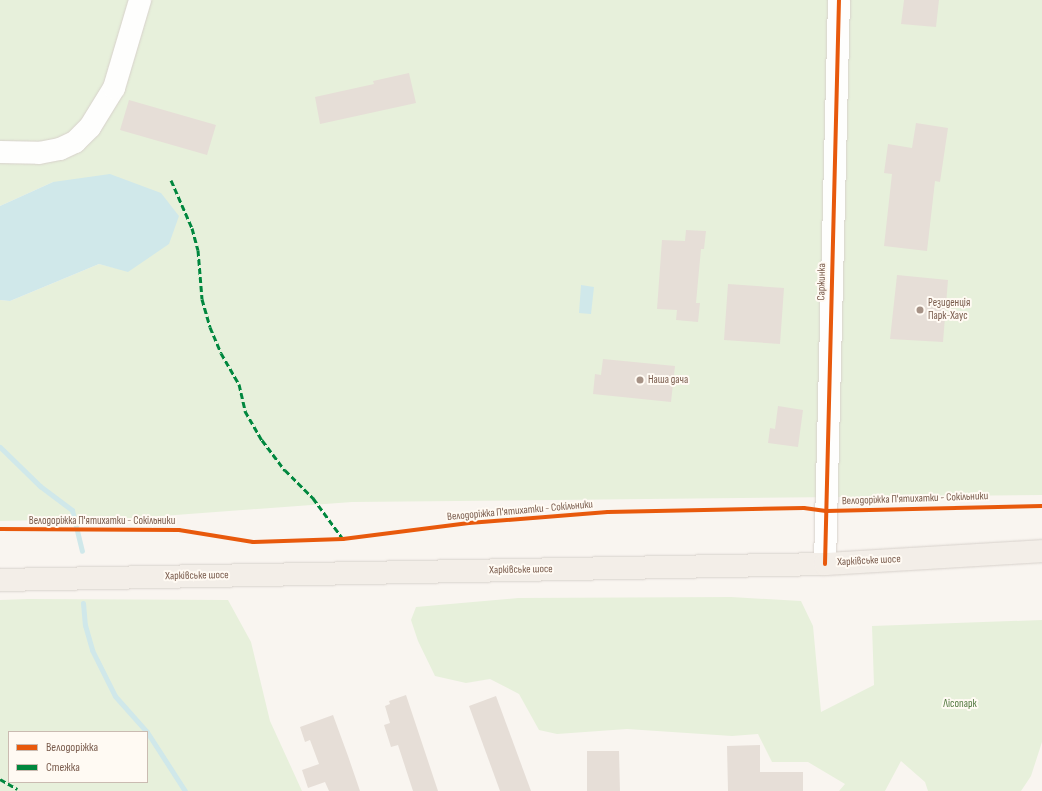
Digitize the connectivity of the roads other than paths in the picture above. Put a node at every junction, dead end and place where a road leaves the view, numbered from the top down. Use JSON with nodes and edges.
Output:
{"nodes":[{"id":1,"x":140,"y":0,"type":"edge"},
{"id":2,"x":839,"y":0,"type":"edge"},
{"id":3,"x":0,"y":152,"type":"edge"},
{"id":4,"x":1042,"y":551,"type":"edge"},
{"id":5,"x":825,"y":564,"type":"junction"},
{"id":6,"x":0,"y":580,"type":"edge"}],
"edges":[{"from":1,"to":3,"type":"street"},
{"from":2,"to":5,"type":"street","name":"Саржинка"},
{"from":4,"to":5,"type":"main road","name":"Харківське шосе"},
{"from":5,"to":6,"type":"main road","name":"Харківське шосе"}]}
